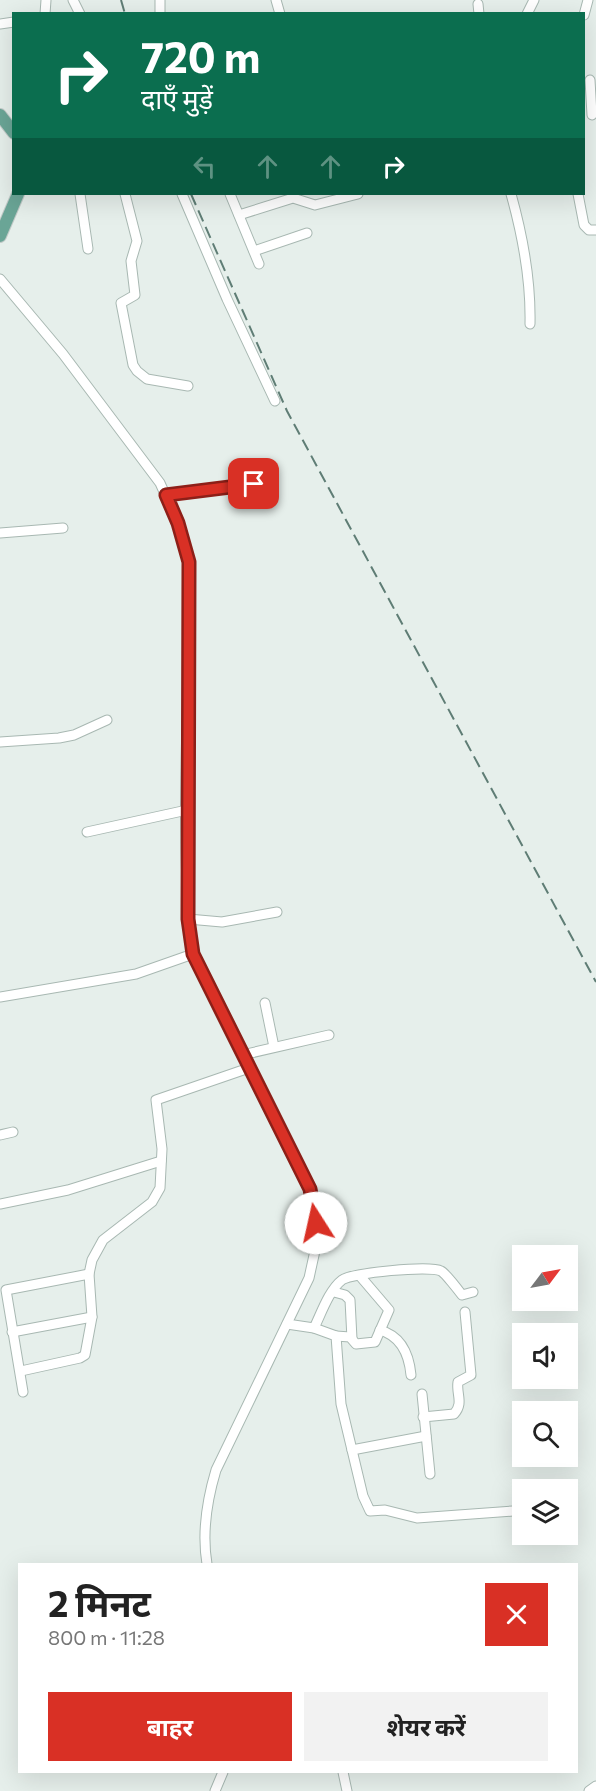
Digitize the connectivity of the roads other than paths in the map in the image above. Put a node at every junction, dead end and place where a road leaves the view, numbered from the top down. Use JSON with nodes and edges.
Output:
{"nodes":[{"id":1,"x":590,"y":80,"type":"dead end"},
{"id":2,"x":0,"y":115,"type":"edge"},
{"id":3,"x":591,"y":116,"type":"edge"},
{"id":4,"x":12,"y":130,"type":"edge"},
{"id":5,"x":18,"y":195,"type":"edge"},
{"id":6,"x":80,"y":195,"type":"edge"},
{"id":7,"x":125,"y":195,"type":"edge"},
{"id":8,"x":182,"y":195,"type":"edge"},
{"id":9,"x":230,"y":195,"type":"edge"},
{"id":10,"x":354,"y":195,"type":"edge"},
{"id":11,"x":511,"y":195,"type":"edge"},
{"id":12,"x":578,"y":195,"type":"edge"},
{"id":13,"x":239,"y":215,"type":"junction"},
{"id":14,"x":596,"y":230,"type":"edge"},
{"id":15,"x":307,"y":233,"type":"dead end"},
{"id":16,"x":0,"y":236,"type":"edge"},
{"id":17,"x":88,"y":249,"type":"dead end"},
{"id":18,"x":254,"y":251,"type":"junction"},
{"id":19,"x":260,"y":264,"type":"dead end"},
{"id":20,"x":0,"y":279,"type":"edge"},
{"id":21,"x":530,"y":324,"type":"dead end"},
{"id":22,"x":188,"y":386,"type":"dead end"},
{"id":23,"x":275,"y":401,"type":"dead end"},
{"id":24,"x":271,"y":482,"type":"dead end"},
{"id":25,"x":170,"y":494,"type":"junction"},
{"id":26,"x":63,"y":528,"type":"dead end"},
{"id":27,"x":0,"y":533,"type":"edge"},
{"id":28,"x":107,"y":720,"type":"dead end"},
{"id":29,"x":0,"y":742,"type":"edge"},
{"id":30,"x":187,"y":810,"type":"junction"},
{"id":31,"x":87,"y":832,"type":"dead end"},
{"id":32,"x":277,"y":912,"type":"dead end"},
{"id":33,"x":192,"y":919,"type":"junction"},
{"id":34,"x":193,"y":954,"type":"junction"},
{"id":35,"x":0,"y":997,"type":"edge"},
{"id":36,"x":265,"y":1003,"type":"dead end"},
{"id":37,"x":328,"y":1035,"type":"dead end"},
{"id":38,"x":274,"y":1047,"type":"junction"},
{"id":39,"x":245,"y":1054,"type":"junction"},
{"id":40,"x":249,"y":1068,"type":"junction"},
{"id":41,"x":13,"y":1132,"type":"dead end"},
{"id":42,"x":0,"y":1135,"type":"edge"},
{"id":43,"x":161,"y":1161,"type":"junction"},
{"id":44,"x":0,"y":1204,"type":"edge"},
{"id":45,"x":89,"y":1274,"type":"junction"},
{"id":46,"x":360,"y":1276,"type":"junction"},
{"id":47,"x":3,"y":1291,"type":"edge"},
{"id":48,"x":473,"y":1292,"type":"dead end"},
{"id":49,"x":334,"y":1293,"type":"junction"},
{"id":50,"x":465,"y":1312,"type":"dead end"},
{"id":51,"x":92,"y":1317,"type":"junction"},
{"id":52,"x":287,"y":1324,"type":"junction"},
{"id":53,"x":314,"y":1328,"type":"junction"},
{"id":54,"x":381,"y":1330,"type":"junction"},
{"id":55,"x":12,"y":1332,"type":"junction"},
{"id":56,"x":336,"y":1336,"type":"junction"},
{"id":57,"x":352,"y":1339,"type":"junction"},
{"id":58,"x":21,"y":1371,"type":"junction"},
{"id":59,"x":411,"y":1375,"type":"dead end"},
{"id":60,"x":23,"y":1392,"type":"dead end"},
{"id":61,"x":422,"y":1394,"type":"dead end"},
{"id":62,"x":423,"y":1417,"type":"junction"},
{"id":63,"x":426,"y":1436,"type":"junction"},
{"id":64,"x":352,"y":1449,"type":"junction"},
{"id":65,"x":430,"y":1474,"type":"dead end"},
{"id":66,"x":512,"y":1511,"type":"edge"},
{"id":67,"x":207,"y":1563,"type":"edge"},
{"id":68,"x":223,"y":1773,"type":"edge"},
{"id":69,"x":343,"y":1773,"type":"edge"},
{"id":70,"x":596,"y":1786,"type":"edge"},
{"id":71,"x":215,"y":1791,"type":"edge"},
{"id":72,"x":347,"y":1791,"type":"edge"},
{"id":73,"x":589,"y":1791,"type":"edge"}],
"edges":[{"from":1,"to":3,"type":"street"},
{"from":2,"to":4,"type":"main road"},
{"from":5,"to":16,"type":"main road"},
{"from":6,"to":17,"type":"street"},
{"from":7,"to":22,"type":"street"},
{"from":8,"to":23,"type":"street"},
{"from":9,"to":13,"type":"street"},
{"from":10,"to":13,"type":"street"},
{"from":11,"to":21,"type":"street"},
{"from":12,"to":14,"type":"street"},
{"from":13,"to":18,"type":"street"},
{"from":15,"to":18,"type":"street"},
{"from":18,"to":19,"type":"street"},
{"from":20,"to":25,"type":"street"},
{"from":24,"to":25,"type":"street"},
{"from":25,"to":30,"type":"street"},
{"from":26,"to":27,"type":"street"},
{"from":28,"to":29,"type":"street"},
{"from":30,"to":31,"type":"street"},
{"from":30,"to":33,"type":"street"},
{"from":32,"to":33,"type":"street"},
{"from":33,"to":34,"type":"street"},
{"from":34,"to":35,"type":"street"},
{"from":34,"to":39,"type":"street"},
{"from":36,"to":38,"type":"street"},
{"from":37,"to":38,"type":"street"},
{"from":38,"to":39,"type":"street"},
{"from":39,"to":40,"type":"street"},
{"from":40,"to":43,"type":"street"},
{"from":40,"to":52,"type":"street"},
{"from":41,"to":42,"type":"street"},
{"from":43,"to":44,"type":"street"},
{"from":43,"to":45,"type":"street"},
{"from":45,"to":47,"type":"street"},
{"from":45,"to":51,"type":"street"},
{"from":46,"to":48,"type":"street"},
{"from":46,"to":49,"type":"street"},
{"from":46,"to":54,"type":"street"},
{"from":47,"to":55,"type":"street"},
{"from":49,"to":53,"type":"street"},
{"from":49,"to":57,"type":"street"},
{"from":50,"to":62,"type":"street"},
{"from":51,"to":55,"type":"street"},
{"from":51,"to":58,"type":"street"},
{"from":52,"to":53,"type":"street"},
{"from":52,"to":67,"type":"street"},
{"from":53,"to":56,"type":"street"},
{"from":54,"to":57,"type":"street"},
{"from":54,"to":59,"type":"street"},
{"from":55,"to":58,"type":"street"},
{"from":56,"to":57,"type":"street"},
{"from":56,"to":64,"type":"street"},
{"from":58,"to":60,"type":"street"},
{"from":61,"to":62,"type":"street"},
{"from":62,"to":63,"type":"street"},
{"from":63,"to":64,"type":"street"},
{"from":63,"to":65,"type":"street"},
{"from":64,"to":66,"type":"street"},
{"from":68,"to":71,"type":"street"},
{"from":69,"to":72,"type":"street"},
{"from":70,"to":73,"type":"street"}]}
